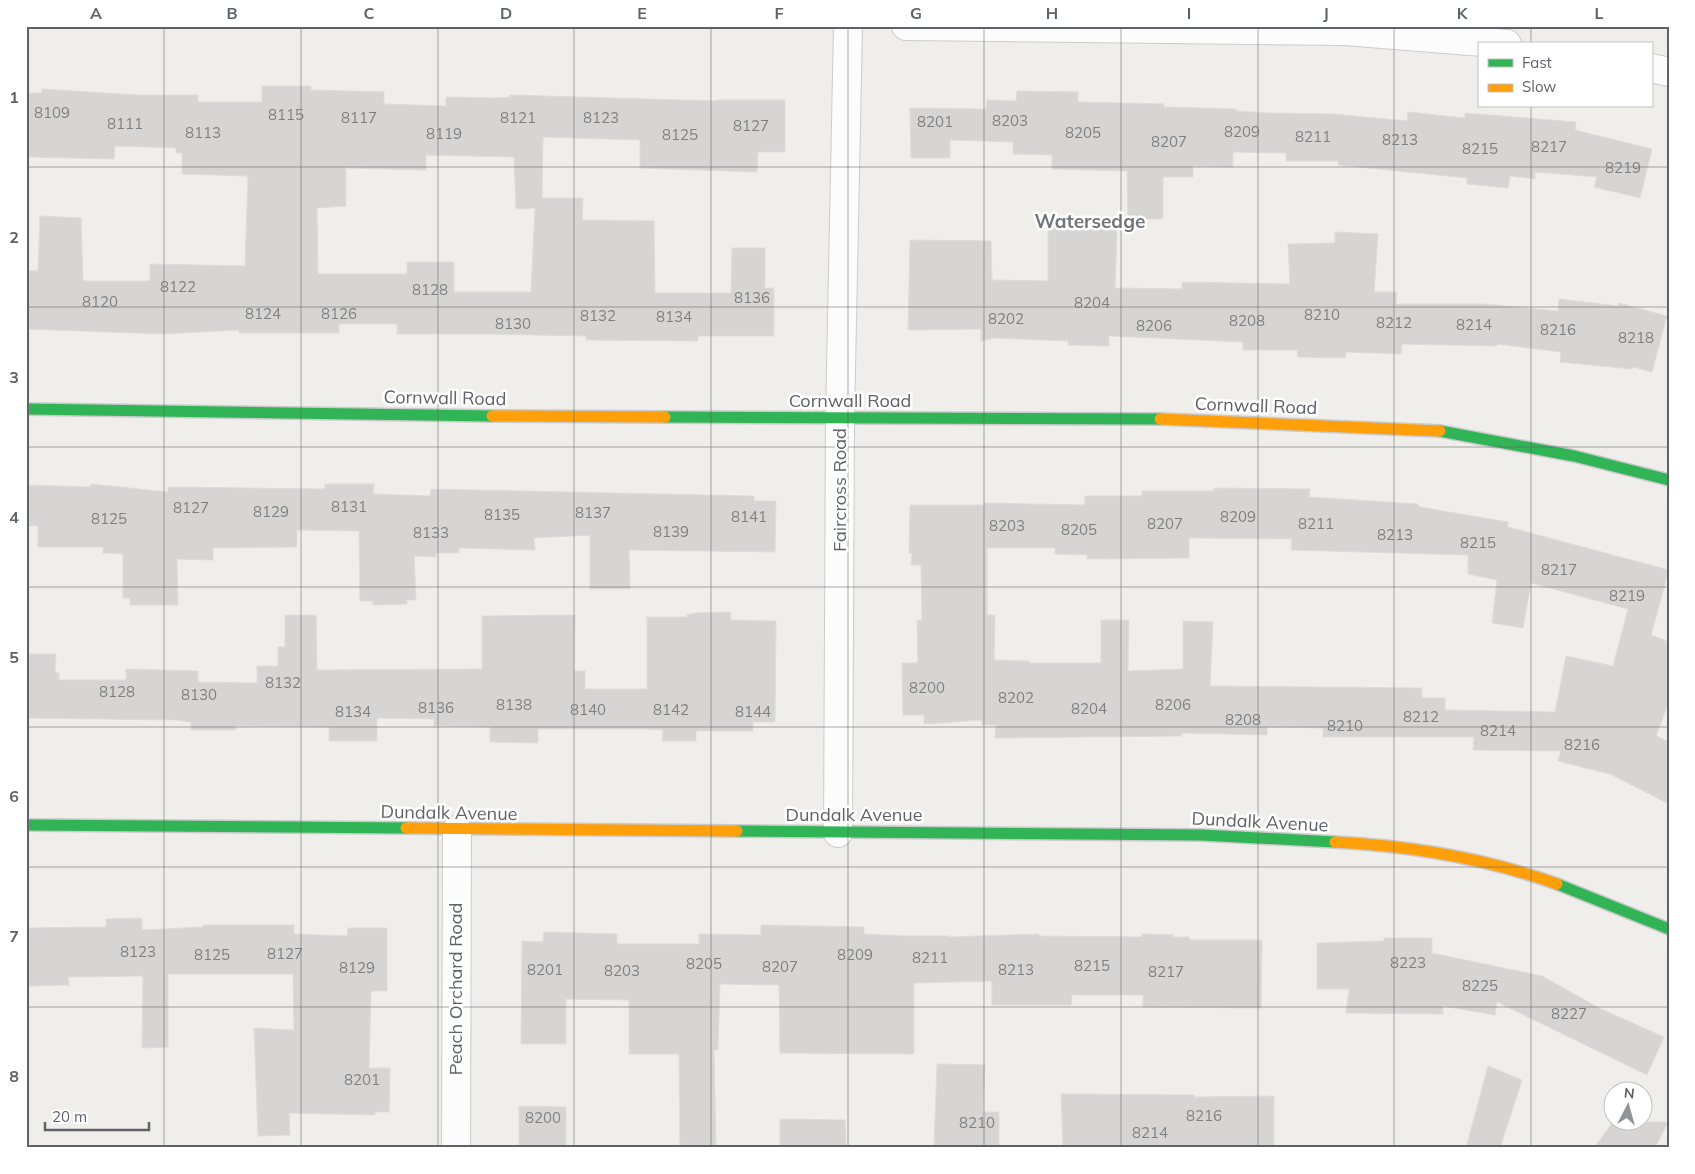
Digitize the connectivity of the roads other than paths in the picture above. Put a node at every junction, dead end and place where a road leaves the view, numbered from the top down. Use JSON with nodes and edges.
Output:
{"nodes":[{"id":1,"x":848,"y":26,"type":"edge"},
{"id":2,"x":906,"y":26,"type":"edge"},
{"id":3,"x":1482,"y":42,"type":"edge"},
{"id":4,"x":1652,"y":68,"type":"edge"},
{"id":5,"x":1669,"y":72,"type":"edge"},
{"id":6,"x":26,"y":409,"type":"edge"},
{"id":7,"x":840,"y":419,"type":"junction"},
{"id":8,"x":1669,"y":480,"type":"edge"},
{"id":9,"x":26,"y":825,"type":"edge"},
{"id":10,"x":457,"y":830,"type":"junction"},
{"id":11,"x":838,"y":833,"type":"junction"},
{"id":12,"x":1669,"y":929,"type":"edge"},
{"id":13,"x":456,"y":1148,"type":"edge"}],
"edges":[{"from":1,"to":7,"type":"street","name":"Faircross Road"},
{"from":2,"to":3,"type":"street"},
{"from":4,"to":5,"type":"street"},
{"from":6,"to":7,"type":"street","name":"Cornwall Road"},
{"from":7,"to":8,"type":"street","name":"Cornwall Road"},
{"from":7,"to":11,"type":"street","name":"Faircross Road"},
{"from":9,"to":10,"type":"street","name":"Dundalk Avenue"},
{"from":10,"to":11,"type":"street","name":"Dundalk Avenue"},
{"from":10,"to":13,"type":"street","name":"Peach Orchard Road"},
{"from":11,"to":12,"type":"street","name":"Dundalk Avenue"}]}
